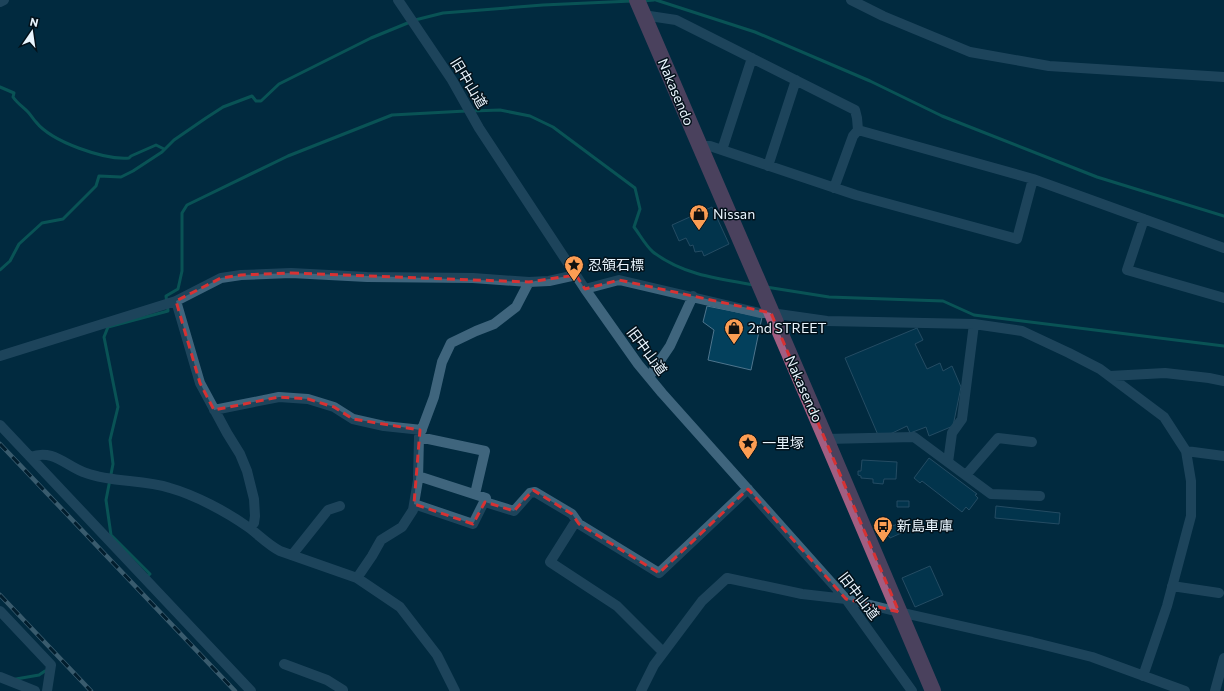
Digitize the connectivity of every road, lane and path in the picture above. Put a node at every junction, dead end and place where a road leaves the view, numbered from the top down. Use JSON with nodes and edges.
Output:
{"nodes":[{"id":1,"x":4,"y":0,"type":"edge"},
{"id":2,"x":398,"y":0,"type":"edge"},
{"id":3,"x":851,"y":0,"type":"edge"},
{"id":4,"x":0,"y":2,"type":"edge"},
{"id":5,"x":640,"y":8,"type":"edge"},
{"id":6,"x":752,"y":58,"type":"junction"},
{"id":7,"x":1224,"y":77,"type":"edge"},
{"id":8,"x":796,"y":80,"type":"junction"},
{"id":9,"x":858,"y":130,"type":"junction"},
{"id":10,"x":699,"y":146,"type":"junction"},
{"id":11,"x":722,"y":150,"type":"junction"},
{"id":12,"x":768,"y":166,"type":"junction"},
{"id":13,"x":1033,"y":179,"type":"junction"},
{"id":14,"x":834,"y":188,"type":"junction"},
{"id":15,"x":1144,"y":219,"type":"junction"},
{"id":16,"x":1224,"y":248,"type":"edge"},
{"id":17,"x":576,"y":275,"type":"junction"},
{"id":18,"x":530,"y":282,"type":"junction"},
{"id":19,"x":585,"y":289,"type":"junction"},
{"id":20,"x":693,"y":296,"type":"junction"},
{"id":21,"x":1224,"y":298,"type":"edge"},
{"id":22,"x":175,"y":301,"type":"junction"},
{"id":23,"x":771,"y":313,"type":"junction"},
{"id":24,"x":974,"y":324,"type":"junction"},
{"id":25,"x":0,"y":356,"type":"edge"},
{"id":26,"x":1110,"y":376,"type":"junction"},
{"id":27,"x":649,"y":377,"type":"junction"},
{"id":28,"x":1224,"y":381,"type":"edge"},
{"id":29,"x":214,"y":410,"type":"junction"},
{"id":30,"x":0,"y":425,"type":"edge"},
{"id":31,"x":421,"y":434,"type":"junction"},
{"id":32,"x":826,"y":440,"type":"junction"},
{"id":33,"x":1032,"y":442,"type":"dead end"},
{"id":34,"x":1186,"y":451,"type":"junction"},
{"id":35,"x":1224,"y":456,"type":"edge"},
{"id":36,"x":31,"y":457,"type":"junction"},
{"id":37,"x":948,"y":462,"type":"junction"},
{"id":38,"x":966,"y":475,"type":"junction"},
{"id":39,"x":418,"y":476,"type":"junction"},
{"id":40,"x":748,"y":489,"type":"junction"},
{"id":41,"x":475,"y":494,"type":"junction"},
{"id":42,"x":1040,"y":496,"type":"dead end"},
{"id":43,"x":485,"y":502,"type":"junction"},
{"id":44,"x":414,"y":504,"type":"junction"},
{"id":45,"x":340,"y":506,"type":"dead end"},
{"id":46,"x":579,"y":524,"type":"junction"},
{"id":47,"x":250,"y":528,"type":"junction"},
{"id":48,"x":292,"y":555,"type":"junction"},
{"id":49,"x":357,"y":578,"type":"junction"},
{"id":50,"x":1172,"y":586,"type":"junction"},
{"id":51,"x":1219,"y":593,"type":"dead end"},
{"id":52,"x":846,"y":598,"type":"junction"},
{"id":53,"x":0,"y":611,"type":"edge"},
{"id":54,"x":899,"y":612,"type":"junction"},
{"id":55,"x":664,"y":652,"type":"junction"},
{"id":56,"x":1224,"y":658,"type":"edge"},
{"id":57,"x":284,"y":664,"type":"dead end"},
{"id":58,"x":1143,"y":676,"type":"junction"},
{"id":59,"x":0,"y":677,"type":"edge"},
{"id":60,"x":1156,"y":686,"type":"edge"},
{"id":61,"x":343,"y":690,"type":"dead end"},
{"id":62,"x":35,"y":691,"type":"edge"},
{"id":63,"x":47,"y":691,"type":"edge"},
{"id":64,"x":251,"y":691,"type":"edge"},
{"id":65,"x":456,"y":691,"type":"edge"},
{"id":66,"x":641,"y":691,"type":"edge"},
{"id":67,"x":912,"y":691,"type":"edge"},
{"id":68,"x":933,"y":691,"type":"edge"},
{"id":69,"x":1185,"y":691,"type":"edge"},
{"id":70,"x":1215,"y":691,"type":"edge"}],
"edges":[{"from":1,"to":4,"type":"street"},
{"from":2,"to":17,"type":"street","name":"旧中山道"},
{"from":3,"to":7,"type":"street"},
{"from":5,"to":6,"type":"street"},
{"from":5,"to":10,"type":"highway","name":"Nakasendo"},
{"from":6,"to":8,"type":"street"},
{"from":6,"to":11,"type":"street"},
{"from":8,"to":9,"type":"street"},
{"from":8,"to":12,"type":"street"},
{"from":9,"to":13,"type":"street"},
{"from":9,"to":14,"type":"street"},
{"from":10,"to":11,"type":"street"},
{"from":10,"to":23,"type":"highway","name":"Nakasendo"},
{"from":11,"to":12,"type":"street"},
{"from":12,"to":14,"type":"street"},
{"from":13,"to":14,"type":"street"},
{"from":13,"to":15,"type":"street"},
{"from":15,"to":16,"type":"street"},
{"from":15,"to":21,"type":"street"},
{"from":17,"to":18,"type":"street"},
{"from":17,"to":19,"type":"street","name":"旧中山道"},
{"from":18,"to":22,"type":"street"},
{"from":18,"to":31,"type":"street"},
{"from":19,"to":20,"type":"street"},
{"from":19,"to":27,"type":"street","name":"旧中山道"},
{"from":20,"to":23,"type":"street"},
{"from":20,"to":27,"type":"street"},
{"from":22,"to":25,"type":"street"},
{"from":22,"to":29,"type":"street"},
{"from":23,"to":24,"type":"street"},
{"from":23,"to":32,"type":"highway","name":"Nakasendo"},
{"from":24,"to":26,"type":"street"},
{"from":24,"to":37,"type":"street"},
{"from":26,"to":28,"type":"street"},
{"from":26,"to":34,"type":"street"},
{"from":27,"to":40,"type":"street","name":"旧中山道"},
{"from":29,"to":31,"type":"street"},
{"from":29,"to":47,"type":"street"},
{"from":30,"to":36,"type":"street"},
{"from":31,"to":39,"type":"street"},
{"from":31,"to":41,"type":"street"},
{"from":32,"to":37,"type":"street"},
{"from":32,"to":54,"type":"highway","name":"Nakasendo"},
{"from":33,"to":38,"type":"street"},
{"from":34,"to":35,"type":"street"},
{"from":34,"to":50,"type":"street"},
{"from":36,"to":47,"type":"street"},
{"from":36,"to":64,"type":"street"},
{"from":37,"to":38,"type":"street"},
{"from":38,"to":42,"type":"street"},
{"from":39,"to":41,"type":"street"},
{"from":39,"to":44,"type":"street"},
{"from":40,"to":46,"type":"street"},
{"from":40,"to":52,"type":"street","name":"旧中山道"},
{"from":41,"to":43,"type":"street"},
{"from":43,"to":44,"type":"street"},
{"from":43,"to":46,"type":"street"},
{"from":44,"to":49,"type":"street"},
{"from":45,"to":48,"type":"street"},
{"from":46,"to":55,"type":"street"},
{"from":47,"to":48,"type":"street"},
{"from":48,"to":49,"type":"street"},
{"from":49,"to":65,"type":"street"},
{"from":50,"to":51,"type":"street"},
{"from":50,"to":58,"type":"street"},
{"from":52,"to":54,"type":"street"},
{"from":52,"to":55,"type":"street"},
{"from":52,"to":67,"type":"street","name":"旧中山道"},
{"from":53,"to":63,"type":"street"},
{"from":54,"to":58,"type":"street"},
{"from":54,"to":68,"type":"highway","name":"Nakasendo"},
{"from":55,"to":66,"type":"street"},
{"from":56,"to":70,"type":"street"},
{"from":57,"to":61,"type":"street"},
{"from":58,"to":60,"type":"street"},
{"from":59,"to":62,"type":"street"},
{"from":60,"to":69,"type":"street"}]}
